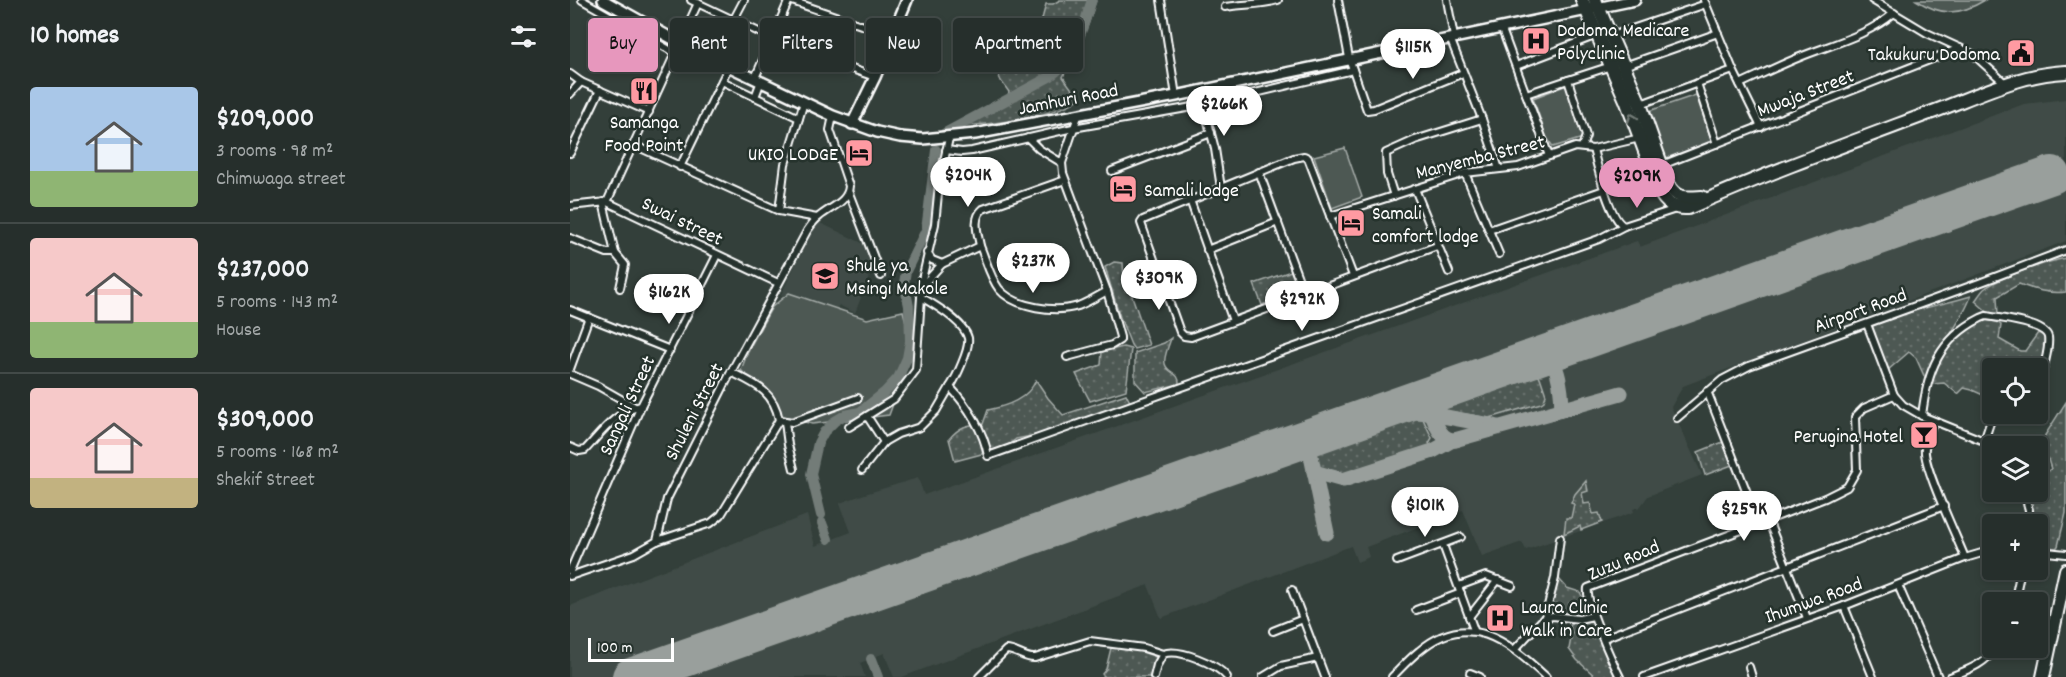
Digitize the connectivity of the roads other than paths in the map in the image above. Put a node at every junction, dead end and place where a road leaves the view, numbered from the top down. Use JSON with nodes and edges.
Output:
{"nodes":[{"id":1,"x":582,"y":0,"type":"edge"},
{"id":2,"x":603,"y":0,"type":"edge"},
{"id":3,"x":744,"y":0,"type":"edge"},
{"id":4,"x":789,"y":0,"type":"edge"},
{"id":5,"x":907,"y":0,"type":"edge"},
{"id":6,"x":1161,"y":0,"type":"edge"},
{"id":7,"x":1278,"y":0,"type":"edge"},
{"id":8,"x":1338,"y":0,"type":"edge"},
{"id":9,"x":1447,"y":0,"type":"edge"},
{"id":10,"x":1635,"y":0,"type":"edge"},
{"id":11,"x":1872,"y":0,"type":"edge"},
{"id":12,"x":695,"y":2,"type":"edge"},
{"id":13,"x":1705,"y":2,"type":"edge"},
{"id":14,"x":1590,"y":4,"type":"edge"},
{"id":15,"x":1225,"y":6,"type":"dead end"},
{"id":16,"x":596,"y":8,"type":"junction"},
{"id":17,"x":1894,"y":14,"type":"junction"},
{"id":18,"x":620,"y":18,"type":"edge"},
{"id":19,"x":623,"y":18,"type":"edge"},
{"id":20,"x":689,"y":18,"type":"edge"},
{"id":21,"x":732,"y":18,"type":"edge"},
{"id":22,"x":735,"y":18,"type":"edge"},
{"id":23,"x":782,"y":18,"type":"edge"},
{"id":24,"x":900,"y":18,"type":"edge"},
{"id":25,"x":866,"y":27,"type":"edge"},
{"id":26,"x":1501,"y":27,"type":"junction"},
{"id":27,"x":1718,"y":33,"type":"junction"},
{"id":28,"x":1597,"y":35,"type":"junction"},
{"id":29,"x":1611,"y":36,"type":"junction"},
{"id":30,"x":1452,"y":38,"type":"junction"},
{"id":31,"x":1960,"y":48,"type":"junction"},
{"id":32,"x":1349,"y":58,"type":"junction"},
{"id":33,"x":670,"y":64,"type":"edge"},
{"id":34,"x":1516,"y":66,"type":"junction"},
{"id":35,"x":1617,"y":66,"type":"junction"},
{"id":36,"x":854,"y":70,"type":"edge"},
{"id":37,"x":1353,"y":70,"type":"junction"},
{"id":38,"x":1733,"y":70,"type":"junction"},
{"id":39,"x":726,"y":72,"type":"edge"},
{"id":40,"x":741,"y":72,"type":"edge"},
{"id":41,"x":761,"y":72,"type":"edge"},
{"id":42,"x":877,"y":72,"type":"edge"},
{"id":43,"x":2066,"y":72,"type":"edge"},
{"id":44,"x":1464,"y":73,"type":"junction"},
{"id":45,"x":570,"y":74,"type":"edge"},
{"id":46,"x":875,"y":77,"type":"junction"},
{"id":47,"x":758,"y":80,"type":"junction"},
{"id":48,"x":1568,"y":80,"type":"junction"},
{"id":49,"x":722,"y":81,"type":"junction"},
{"id":50,"x":580,"y":82,"type":"junction"},
{"id":51,"x":1697,"y":83,"type":"junction"},
{"id":52,"x":1740,"y":84,"type":"junction"},
{"id":53,"x":2006,"y":84,"type":"junction"},
{"id":54,"x":600,"y":90,"type":"junction"},
{"id":55,"x":1200,"y":91,"type":"junction"},
{"id":56,"x":570,"y":94,"type":"edge"},
{"id":57,"x":1526,"y":94,"type":"junction"},
{"id":58,"x":1176,"y":96,"type":"junction"},
{"id":59,"x":755,"y":97,"type":"junction"},
{"id":60,"x":804,"y":102,"type":"junction"},
{"id":61,"x":1640,"y":104,"type":"junction"},
{"id":62,"x":1204,"y":105,"type":"junction"},
{"id":63,"x":649,"y":112,"type":"junction"},
{"id":64,"x":1079,"y":113,"type":"junction"},
{"id":65,"x":833,"y":116,"type":"junction"},
{"id":66,"x":799,"y":118,"type":"junction"},
{"id":67,"x":1482,"y":119,"type":"junction"},
{"id":68,"x":852,"y":124,"type":"junction"},
{"id":69,"x":1761,"y":127,"type":"junction"},
{"id":70,"x":1073,"y":128,"type":"junction"},
{"id":71,"x":1211,"y":133,"type":"junction"},
{"id":72,"x":949,"y":138,"type":"junction"},
{"id":73,"x":1028,"y":138,"type":"junction"},
{"id":74,"x":1640,"y":138,"type":"junction"},
{"id":75,"x":1718,"y":144,"type":"junction"},
{"id":76,"x":634,"y":146,"type":"junction"},
{"id":77,"x":1582,"y":147,"type":"junction"},
{"id":78,"x":1593,"y":149,"type":"junction"},
{"id":79,"x":946,"y":150,"type":"junction"},
{"id":80,"x":570,"y":153,"type":"edge"},
{"id":81,"x":1549,"y":156,"type":"junction"},
{"id":82,"x":1062,"y":163,"type":"junction"},
{"id":83,"x":1662,"y":165,"type":"junction"},
{"id":84,"x":680,"y":166,"type":"junction"},
{"id":85,"x":1499,"y":170,"type":"junction"},
{"id":86,"x":1112,"y":171,"type":"dead end"},
{"id":87,"x":1259,"y":172,"type":"junction"},
{"id":88,"x":1465,"y":173,"type":"junction"},
{"id":89,"x":1065,"y":180,"type":"junction"},
{"id":90,"x":1221,"y":188,"type":"junction"},
{"id":91,"x":1415,"y":189,"type":"junction"},
{"id":92,"x":1604,"y":190,"type":"junction"},
{"id":93,"x":849,"y":193,"type":"junction"},
{"id":94,"x":1394,"y":196,"type":"junction"},
{"id":95,"x":1713,"y":197,"type":"junction"},
{"id":96,"x":1190,"y":200,"type":"junction"},
{"id":97,"x":605,"y":202,"type":"junction"},
{"id":98,"x":570,"y":206,"type":"edge"},
{"id":99,"x":1680,"y":208,"type":"junction"},
{"id":100,"x":779,"y":211,"type":"junction"},
{"id":101,"x":1330,"y":216,"type":"junction"},
{"id":102,"x":817,"y":218,"type":"junction"},
{"id":103,"x":1278,"y":222,"type":"junction"},
{"id":104,"x":1624,"y":226,"type":"junction"},
{"id":105,"x":1489,"y":230,"type":"junction"},
{"id":106,"x":570,"y":238,"type":"edge"},
{"id":107,"x":980,"y":246,"type":"junction"},
{"id":108,"x":1437,"y":246,"type":"junction"},
{"id":109,"x":1207,"y":250,"type":"junction"},
{"id":110,"x":2066,"y":250,"type":"edge"},
{"id":111,"x":615,"y":253,"type":"junction"},
{"id":112,"x":927,"y":253,"type":"junction"},
{"id":113,"x":1499,"y":254,"type":"dead end"},
{"id":114,"x":717,"y":255,"type":"junction"},
{"id":115,"x":942,"y":264,"type":"junction"},
{"id":116,"x":1449,"y":272,"type":"dead end"},
{"id":117,"x":882,"y":276,"type":"dead end"},
{"id":118,"x":1353,"y":276,"type":"junction"},
{"id":119,"x":778,"y":283,"type":"junction"},
{"id":120,"x":620,"y":288,"type":"dead end"},
{"id":121,"x":920,"y":288,"type":"junction"},
{"id":122,"x":1107,"y":291,"type":"junction"},
{"id":123,"x":1304,"y":294,"type":"junction"},
{"id":124,"x":921,"y":297,"type":"junction"},
{"id":125,"x":570,"y":310,"type":"edge"},
{"id":126,"x":589,"y":317,"type":"junction"},
{"id":127,"x":1233,"y":321,"type":"junction"},
{"id":128,"x":1867,"y":324,"type":"junction"},
{"id":129,"x":670,"y":350,"type":"junction"},
{"id":130,"x":1067,"y":357,"type":"dead end"},
{"id":131,"x":2045,"y":358,"type":"edge"},
{"id":132,"x":570,"y":369,"type":"edge"},
{"id":133,"x":731,"y":372,"type":"junction"},
{"id":134,"x":570,"y":374,"type":"edge"},
{"id":135,"x":950,"y":387,"type":"junction"},
{"id":136,"x":1707,"y":391,"type":"junction"},
{"id":137,"x":1894,"y":395,"type":"junction"},
{"id":138,"x":858,"y":398,"type":"dead end"},
{"id":139,"x":638,"y":406,"type":"junction"},
{"id":140,"x":867,"y":416,"type":"junction"},
{"id":141,"x":1922,"y":416,"type":"junction"},
{"id":142,"x":1677,"y":418,"type":"dead end"},
{"id":143,"x":782,"y":421,"type":"junction"},
{"id":144,"x":1934,"y":421,"type":"junction"},
{"id":145,"x":849,"y":427,"type":"dead end"},
{"id":146,"x":1982,"y":440,"type":"edge"},
{"id":147,"x":884,"y":442,"type":"junction"},
{"id":148,"x":570,"y":447,"type":"edge"},
{"id":149,"x":794,"y":469,"type":"dead end"},
{"id":150,"x":862,"y":470,"type":"dead end"},
{"id":151,"x":1944,"y":506,"type":"junction"},
{"id":152,"x":1768,"y":520,"type":"junction"},
{"id":153,"x":1759,"y":524,"type":"junction"},
{"id":154,"x":1461,"y":537,"type":"dead end"},
{"id":155,"x":1560,"y":538,"type":"dead end"},
{"id":156,"x":657,"y":541,"type":"junction"},
{"id":157,"x":1443,"y":544,"type":"junction"},
{"id":158,"x":2048,"y":552,"type":"edge"},
{"id":159,"x":1982,"y":553,"type":"edge"},
{"id":160,"x":2066,"y":554,"type":"edge"},
{"id":161,"x":1965,"y":558,"type":"junction"},
{"id":162,"x":1397,"y":561,"type":"dead end"},
{"id":163,"x":1787,"y":567,"type":"junction"},
{"id":164,"x":2066,"y":570,"type":"edge"},
{"id":165,"x":570,"y":574,"type":"edge"},
{"id":166,"x":1498,"y":580,"type":"junction"},
{"id":167,"x":1898,"y":585,"type":"junction"},
{"id":168,"x":1512,"y":586,"type":"dead end"},
{"id":169,"x":1292,"y":590,"type":"dead end"},
{"id":170,"x":1460,"y":590,"type":"junction"},
{"id":171,"x":2062,"y":604,"type":"edge"},
{"id":172,"x":1844,"y":606,"type":"junction"},
{"id":173,"x":1416,"y":610,"type":"dead end"},
{"id":174,"x":1593,"y":616,"type":"junction"},
{"id":175,"x":1469,"y":617,"type":"junction"},
{"id":176,"x":1545,"y":617,"type":"junction"},
{"id":177,"x":1807,"y":618,"type":"junction"},
{"id":178,"x":1303,"y":619,"type":"junction"},
{"id":179,"x":1474,"y":630,"type":"junction"},
{"id":180,"x":1273,"y":631,"type":"dead end"},
{"id":181,"x":1604,"y":638,"type":"junction"},
{"id":182,"x":1515,"y":649,"type":"junction"},
{"id":183,"x":1163,"y":654,"type":"junction"},
{"id":184,"x":1318,"y":658,"type":"junction"},
{"id":185,"x":1989,"y":658,"type":"edge"},
{"id":186,"x":1749,"y":667,"type":"dead end"},
{"id":187,"x":1470,"y":672,"type":"dead end"},
{"id":188,"x":979,"y":677,"type":"edge"},
{"id":189,"x":1154,"y":677,"type":"edge"},
{"id":190,"x":1227,"y":677,"type":"edge"},
{"id":191,"x":1263,"y":677,"type":"edge"},
{"id":192,"x":1325,"y":677,"type":"edge"},
{"id":193,"x":1392,"y":677,"type":"edge"},
{"id":194,"x":1480,"y":677,"type":"edge"},
{"id":195,"x":1546,"y":677,"type":"edge"},
{"id":196,"x":1620,"y":677,"type":"edge"},
{"id":197,"x":1644,"y":677,"type":"edge"},
{"id":198,"x":1752,"y":677,"type":"edge"},
{"id":199,"x":1873,"y":677,"type":"edge"},
{"id":200,"x":1938,"y":677,"type":"edge"},
{"id":201,"x":1950,"y":677,"type":"edge"},
{"id":202,"x":2043,"y":677,"type":"edge"}],
"edges":[{"from":1,"to":16,"type":"street"},
{"from":2,"to":16,"type":"street"},
{"from":2,"to":19,"type":"main road","name":"Jamhuri Road"},
{"from":3,"to":22,"type":"street"},
{"from":4,"to":23,"type":"street"},
{"from":4,"to":25,"type":"street"},
{"from":5,"to":24,"type":"main road"},
{"from":6,"to":58,"type":"street"},
{"from":7,"to":15,"type":"street"},
{"from":8,"to":32,"type":"street"},
{"from":9,"to":30,"type":"street"},
{"from":10,"to":14,"type":"main road","name":"Jamhuri Road"},
{"from":11,"to":17,"type":"street"},
{"from":12,"to":20,"type":"street"},
{"from":12,"to":21,"type":"street"},
{"from":13,"to":27,"type":"street"},
{"from":13,"to":29,"type":"street"},
{"from":14,"to":26,"type":"main road","name":"Jamhuri Road"},
{"from":14,"to":28,"type":"highway"},
{"from":14,"to":29,"type":"highway"},
{"from":16,"to":18,"type":"street"},
{"from":17,"to":31,"type":"street"},
{"from":17,"to":52,"type":"street"},
{"from":26,"to":30,"type":"main road","name":"Jamhuri Road"},
{"from":26,"to":34,"type":"street"},
{"from":27,"to":35,"type":"street"},
{"from":27,"to":38,"type":"street"},
{"from":28,"to":34,"type":"street"},
{"from":28,"to":35,"type":"highway"},
{"from":29,"to":35,"type":"highway"},
{"from":30,"to":32,"type":"main road","name":"Jamhuri Road"},
{"from":30,"to":44,"type":"street"},
{"from":31,"to":53,"type":"street"},
{"from":31,"to":69,"type":"street","name":"Mwaja Street"},
{"from":32,"to":37,"type":"street"},
{"from":32,"to":55,"type":"main road","name":"Jamhuri Road"},
{"from":33,"to":63,"type":"street"},
{"from":34,"to":57,"type":"street"},
{"from":35,"to":48,"type":"street"},
{"from":35,"to":61,"type":"highway"},
{"from":74,"to":35,"type":"highway","one_way":true},
{"from":36,"to":46,"type":"street"},
{"from":37,"to":44,"type":"street"},
{"from":37,"to":62,"type":"street"},
{"from":38,"to":51,"type":"street"},
{"from":38,"to":52,"type":"street"},
{"from":39,"to":49,"type":"street"},
{"from":40,"to":47,"type":"main road","name":"Jamhuri Road"},
{"from":41,"to":47,"type":"street"},
{"from":42,"to":46,"type":"main road"},
{"from":43,"to":53,"type":"highway"},
{"from":44,"to":67,"type":"street"},
{"from":45,"to":50,"type":"street"},
{"from":46,"to":68,"type":"main road"},
{"from":47,"to":59,"type":"street"},
{"from":47,"to":60,"type":"main road","name":"Jamhuri Road"},
{"from":48,"to":57,"type":"street"},
{"from":48,"to":77,"type":"street"},
{"from":49,"to":59,"type":"street"},
{"from":49,"to":84,"type":"street"},
{"from":50,"to":54,"type":"street"},
{"from":50,"to":56,"type":"street"},
{"from":51,"to":61,"type":"street"},
{"from":51,"to":75,"type":"street"},
{"from":52,"to":69,"type":"street"},
{"from":53,"to":95,"type":"highway"},
{"from":54,"to":63,"type":"street"},
{"from":54,"to":80,"type":"street"},
{"from":55,"to":58,"type":"main road","name":"Jamhuri Road"},
{"from":55,"to":62,"type":"street"},
{"from":57,"to":81,"type":"street"},
{"from":58,"to":64,"type":"main road","name":"Jamhuri Road"},
{"from":59,"to":66,"type":"street"},
{"from":60,"to":65,"type":"main road","name":"Jamhuri Road"},
{"from":60,"to":66,"type":"street"},
{"from":61,"to":83,"type":"highway"},
{"from":62,"to":70,"type":"street"},
{"from":62,"to":71,"type":"street"},
{"from":63,"to":76,"type":"street"},
{"from":64,"to":70,"type":"street"},
{"from":64,"to":72,"type":"main road","name":"Jamhuri Road"},
{"from":65,"to":68,"type":"main road","name":"Jamhuri Road"},
{"from":65,"to":93,"type":"street"},
{"from":66,"to":100,"type":"street"},
{"from":67,"to":85,"type":"street"},
{"from":67,"to":94,"type":"street"},
{"from":68,"to":72,"type":"main road","name":"Jamhuri Road"},
{"from":69,"to":75,"type":"street","name":"Mwaja Street"},
{"from":70,"to":73,"type":"street"},
{"from":70,"to":82,"type":"street"},
{"from":71,"to":86,"type":"street"},
{"from":71,"to":90,"type":"street"},
{"from":72,"to":79,"type":"street"},
{"from":73,"to":79,"type":"street"},
{"from":73,"to":82,"type":"street"},
{"from":74,"to":78,"type":"street","name":"Manyemba Street"},
{"from":74,"to":99,"type":"highway"},
{"from":75,"to":83,"type":"street","name":"Mwaja Street"},
{"from":76,"to":84,"type":"street"},
{"from":76,"to":97,"type":"street"},
{"from":77,"to":78,"type":"street","name":"Manyemba Street"},
{"from":77,"to":81,"type":"street","name":"Manyemba Street"},
{"from":78,"to":92,"type":"street"},
{"from":79,"to":112,"type":"street"},
{"from":81,"to":85,"type":"street","name":"Manyemba Street"},
{"from":82,"to":89,"type":"street"},
{"from":83,"to":95,"type":"highway"},
{"from":84,"to":100,"type":"street"},
{"from":85,"to":88,"type":"street","name":"Manyemba Street"},
{"from":87,"to":90,"type":"street"},
{"from":87,"to":101,"type":"street"},
{"from":87,"to":103,"type":"street"},
{"from":88,"to":91,"type":"street","name":"Manyemba Street"},
{"from":88,"to":105,"type":"street"},
{"from":89,"to":107,"type":"street"},
{"from":89,"to":122,"type":"street"},
{"from":90,"to":96,"type":"street"},
{"from":91,"to":94,"type":"street","name":"Manyemba Street"},
{"from":91,"to":108,"type":"street"},
{"from":92,"to":104,"type":"street"},
{"from":92,"to":105,"type":"street"},
{"from":93,"to":102,"type":"street","name":"Shuleni Street"},
{"from":93,"to":117,"type":"street"},
{"from":94,"to":101,"type":"street","name":"Manyemba Street"},
{"from":95,"to":99,"type":"highway"},
{"from":96,"to":109,"type":"street"},
{"from":96,"to":127,"type":"street"},
{"from":97,"to":98,"type":"street"},
{"from":97,"to":111,"type":"street"},
{"from":97,"to":114,"type":"street","name":"Swai street"},
{"from":99,"to":104,"type":"street"},
{"from":100,"to":102,"type":"street"},
{"from":101,"to":118,"type":"street"},
{"from":102,"to":119,"type":"street","name":"Shuleni Street"},
{"from":103,"to":109,"type":"street"},
{"from":103,"to":123,"type":"street"},
{"from":104,"to":135,"type":"street"},
{"from":105,"to":113,"type":"street"},
{"from":106,"to":111,"type":"street"},
{"from":107,"to":115,"type":"street"},
{"from":107,"to":122,"type":"street"},
{"from":108,"to":116,"type":"street"},
{"from":108,"to":118,"type":"street"},
{"from":109,"to":127,"type":"street"},
{"from":110,"to":128,"type":"street","name":"Airport Road"},
{"from":111,"to":120,"type":"street"},
{"from":112,"to":115,"type":"street"},
{"from":112,"to":121,"type":"street"},
{"from":114,"to":119,"type":"street","name":"Swai street"},
{"from":114,"to":129,"type":"street","name":"Sangali Street"},
{"from":115,"to":121,"type":"street"},
{"from":118,"to":123,"type":"street"},
{"from":119,"to":133,"type":"street","name":"Shuleni Street"},
{"from":121,"to":124,"type":"street"},
{"from":122,"to":130,"type":"street"},
{"from":123,"to":127,"type":"street"},
{"from":124,"to":135,"type":"street"},
{"from":124,"to":140,"type":"street"},
{"from":125,"to":126,"type":"street"},
{"from":126,"to":129,"type":"street"},
{"from":126,"to":132,"type":"street"},
{"from":128,"to":136,"type":"street","name":"Airport Road"},
{"from":128,"to":137,"type":"street"},
{"from":129,"to":139,"type":"street","name":"Sangali Street"},
{"from":131,"to":141,"type":"street"},
{"from":133,"to":143,"type":"street"},
{"from":133,"to":156,"type":"street","name":"Shuleni Street"},
{"from":134,"to":139,"type":"street"},
{"from":135,"to":147,"type":"street"},
{"from":136,"to":142,"type":"street","name":"Airport Road"},
{"from":136,"to":153,"type":"street"},
{"from":137,"to":141,"type":"street"},
{"from":137,"to":152,"type":"street","name":"Zuzu Road"},
{"from":138,"to":143,"type":"street"},
{"from":139,"to":148,"type":"street"},
{"from":139,"to":165,"type":"street","name":"Sangali Street"},
{"from":140,"to":145,"type":"street"},
{"from":140,"to":147,"type":"street"},
{"from":141,"to":144,"type":"street"},
{"from":143,"to":149,"type":"street"},
{"from":143,"to":156,"type":"street"},
{"from":144,"to":146,"type":"street"},
{"from":144,"to":151,"type":"street"},
{"from":147,"to":150,"type":"street"},
{"from":151,"to":161,"type":"street"},
{"from":151,"to":163,"type":"street"},
{"from":152,"to":153,"type":"street","name":"Zuzu Road"},
{"from":152,"to":163,"type":"street"},
{"from":153,"to":174,"type":"street","name":"Zuzu Road"},
{"from":154,"to":157,"type":"street"},
{"from":155,"to":176,"type":"street"},
{"from":156,"to":165,"type":"street"},
{"from":157,"to":162,"type":"street"},
{"from":157,"to":170,"type":"street"},
{"from":158,"to":160,"type":"street"},
{"from":159,"to":161,"type":"street","name":"Ihumwa Road"},
{"from":161,"to":167,"type":"street","name":"Ihumwa Road"},
{"from":163,"to":177,"type":"street"},
{"from":163,"to":181,"type":"street"},
{"from":164,"to":171,"type":"highway"},
{"from":166,"to":168,"type":"street"},
{"from":166,"to":170,"type":"street"},
{"from":166,"to":175,"type":"street"},
{"from":167,"to":172,"type":"street","name":"Ihumwa Road"},
{"from":167,"to":200,"type":"street"},
{"from":169,"to":178,"type":"street"},
{"from":170,"to":173,"type":"street"},
{"from":170,"to":175,"type":"street"},
{"from":171,"to":202,"type":"highway"},
{"from":172,"to":177,"type":"street","name":"Ihumwa Road"},
{"from":172,"to":199,"type":"street"},
{"from":174,"to":176,"type":"street"},
{"from":174,"to":181,"type":"street","name":"Zuzu Road"},
{"from":175,"to":179,"type":"street"},
{"from":176,"to":182,"type":"street"},
{"from":177,"to":197,"type":"street","name":"Ihumwa Road"},
{"from":178,"to":180,"type":"street"},
{"from":178,"to":184,"type":"street"},
{"from":179,"to":182,"type":"street"},
{"from":179,"to":193,"type":"street"},
{"from":181,"to":196,"type":"street","name":"Zuzu Road"},
{"from":182,"to":195,"type":"street"},
{"from":183,"to":188,"type":"street"},
{"from":183,"to":189,"type":"street"},
{"from":183,"to":190,"type":"street"},
{"from":184,"to":191,"type":"street"},
{"from":184,"to":192,"type":"street"},
{"from":185,"to":201,"type":"street"},
{"from":186,"to":198,"type":"street"},
{"from":187,"to":194,"type":"street"}]}
